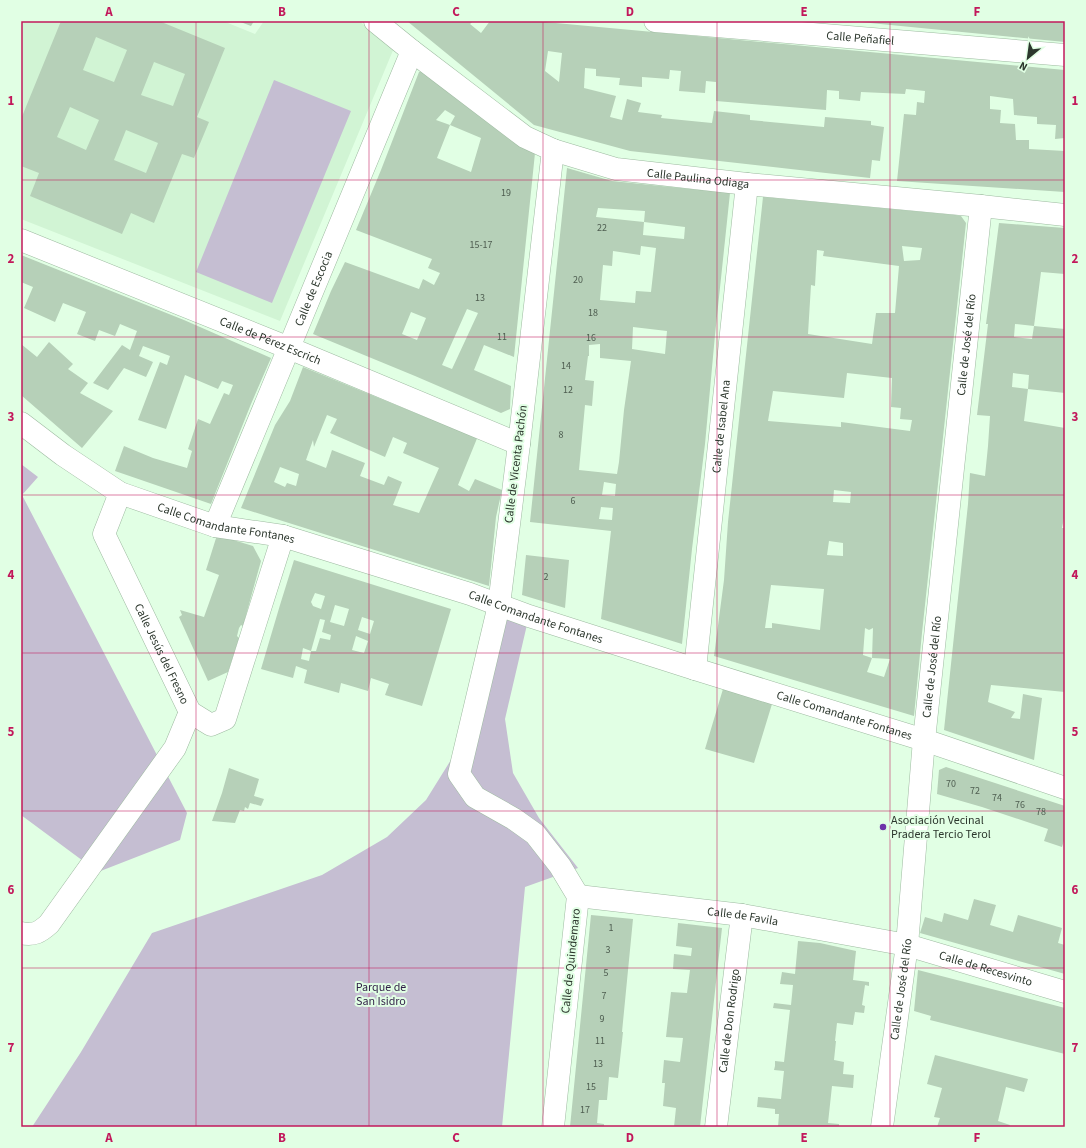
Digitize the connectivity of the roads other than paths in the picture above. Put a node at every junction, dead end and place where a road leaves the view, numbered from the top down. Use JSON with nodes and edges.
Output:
{"nodes":[{"id":1,"x":375,"y":21,"type":"edge"},
{"id":2,"x":655,"y":21,"type":"edge"},
{"id":3,"x":412,"y":51,"type":"junction"},
{"id":4,"x":1065,"y":55,"type":"edge"},
{"id":5,"x":553,"y":150,"type":"junction"},
{"id":6,"x":747,"y":184,"type":"junction"},
{"id":7,"x":981,"y":206,"type":"junction"},
{"id":8,"x":1065,"y":215,"type":"edge"},
{"id":9,"x":21,"y":240,"type":"edge"},
{"id":10,"x":289,"y":348,"type":"junction"},
{"id":11,"x":21,"y":423,"type":"edge"},
{"id":12,"x":519,"y":444,"type":"junction"},
{"id":13,"x":120,"y":493,"type":"junction"},
{"id":14,"x":215,"y":526,"type":"junction"},
{"id":15,"x":283,"y":536,"type":"junction"},
{"id":16,"x":499,"y":605,"type":"junction"},
{"id":17,"x":695,"y":669,"type":"junction"},
{"id":18,"x":190,"y":712,"type":"junction"},
{"id":19,"x":924,"y":740,"type":"junction"},
{"id":20,"x":458,"y":774,"type":"joint"},
{"id":21,"x":1065,"y":788,"type":"edge"},
{"id":22,"x":578,"y":896,"type":"junction"},
{"id":23,"x":742,"y":915,"type":"junction"},
{"id":24,"x":21,"y":933,"type":"edge"},
{"id":25,"x":907,"y":945,"type":"junction"},
{"id":26,"x":1065,"y":992,"type":"edge"},
{"id":27,"x":553,"y":1127,"type":"edge"},
{"id":28,"x":716,"y":1127,"type":"edge"},
{"id":29,"x":882,"y":1127,"type":"edge"}],
"edges":[{"from":1,"to":3,"type":"street","name":"Calle Paulina Odiaga"},
{"from":2,"to":4,"type":"street","name":"Calle Peñafiel"},
{"from":3,"to":5,"type":"street","name":"Calle Paulina Odiaga"},
{"from":3,"to":10,"type":"street","name":"Calle de Escocia"},
{"from":5,"to":6,"type":"street","name":"Calle Paulina Odiaga"},
{"from":5,"to":12,"type":"street","name":"Calle de Vicenta Pachón"},
{"from":6,"to":7,"type":"street","name":"Calle Paulina Odiaga"},
{"from":6,"to":17,"type":"street","name":"Calle de Isabel Ana"},
{"from":7,"to":8,"type":"street","name":"Calle Paulina Odiaga"},
{"from":7,"to":19,"type":"street","name":"Calle de José del Río"},
{"from":9,"to":10,"type":"street","name":"Calle de Pérez Escrich"},
{"from":10,"to":12,"type":"street","name":"Calle de Pérez Escrich"},
{"from":10,"to":14,"type":"street","name":"Calle de Escocia"},
{"from":11,"to":13,"type":"street","name":"Calle Comandante Fontanes"},
{"from":12,"to":16,"type":"street","name":"Calle de Vicenta Pachón"},
{"from":13,"to":14,"type":"street","name":"Calle Comandante Fontanes"},
{"from":13,"to":18,"type":"street","name":"Calle Jesús del Fresno"},
{"from":14,"to":15,"type":"street","name":"Calle Comandante Fontanes"},
{"from":15,"to":16,"type":"street","name":"Calle Comandante Fontanes"},
{"from":15,"to":18,"type":"street","name":"Calle Jesús del Fresno"},
{"from":16,"to":17,"type":"street","name":"Calle Comandante Fontanes"},
{"from":16,"to":20,"type":"street","name":"Calle de Vicenta Pachón"},
{"from":17,"to":19,"type":"street","name":"Calle Comandante Fontanes"},
{"from":18,"to":24,"type":"street"},
{"from":19,"to":21,"type":"street","name":"Calle Comandante Fontanes"},
{"from":19,"to":25,"type":"street","name":"Calle de José del Río"},
{"from":20,"to":22,"type":"street","name":"Calle de Quindemaro"},
{"from":22,"to":23,"type":"street","name":"Calle de Favila"},
{"from":22,"to":27,"type":"street","name":"Calle de Quindemaro"},
{"from":23,"to":25,"type":"street","name":"Calle de Favila"},
{"from":23,"to":28,"type":"street","name":"Calle de Don Rodrigo"},
{"from":25,"to":26,"type":"street","name":"Calle de Recesvinto"},
{"from":25,"to":29,"type":"street","name":"Calle de José del Río"}]}
